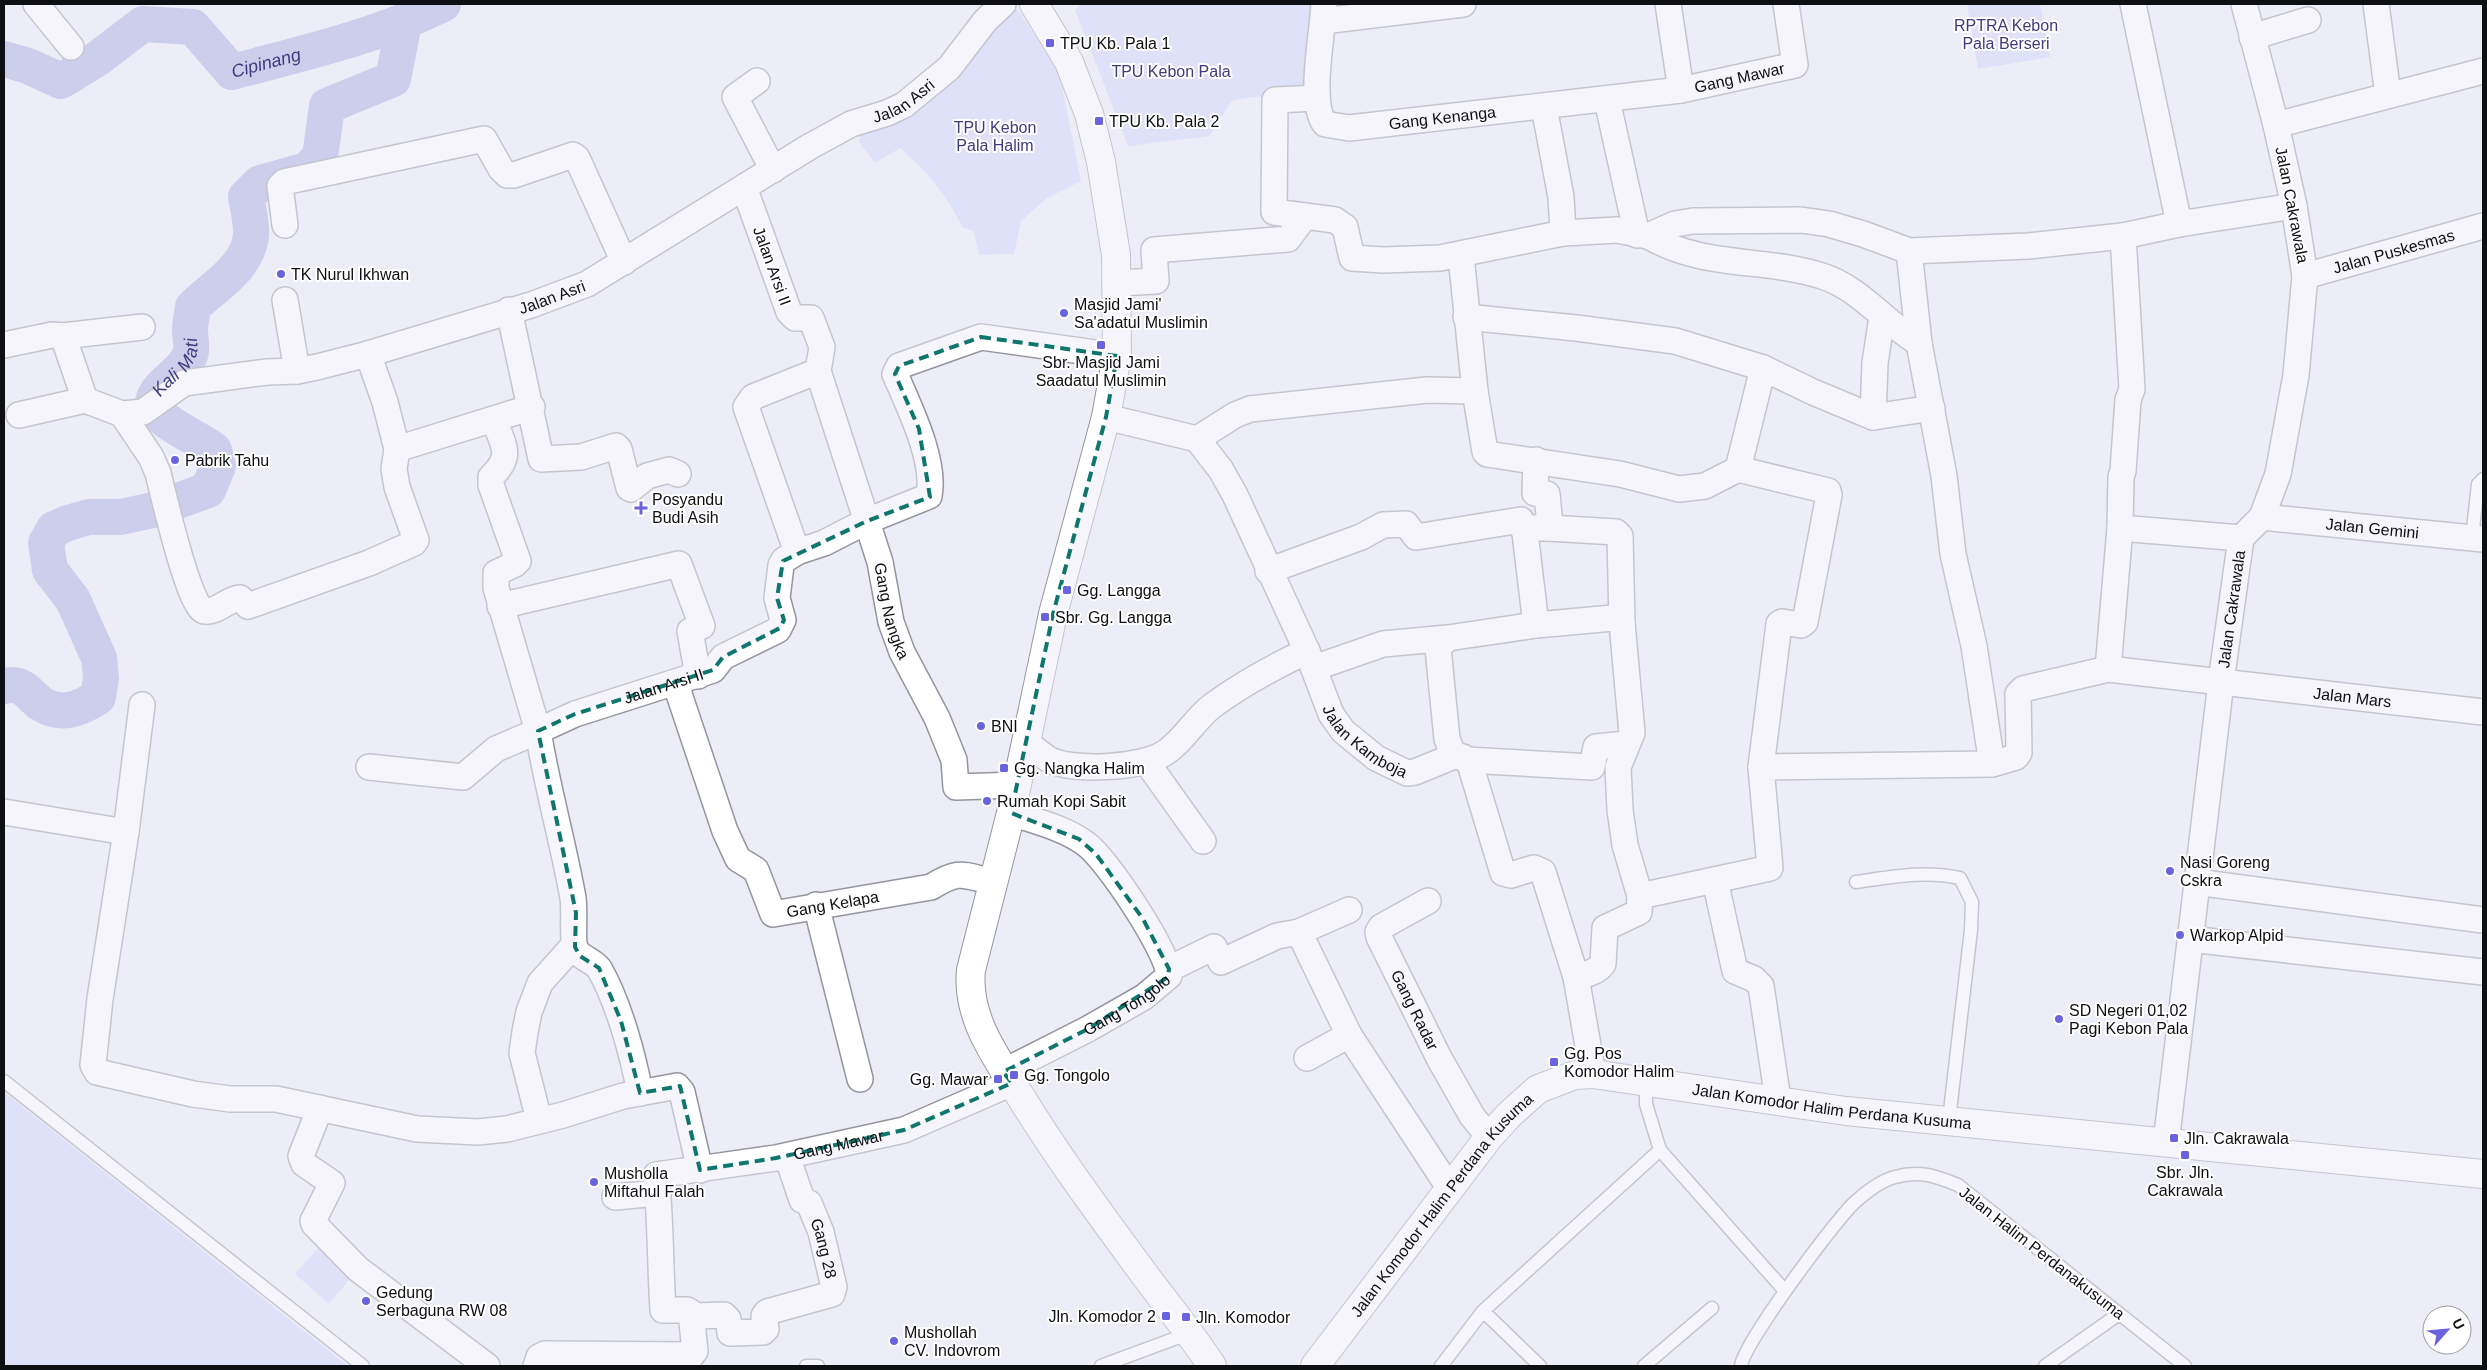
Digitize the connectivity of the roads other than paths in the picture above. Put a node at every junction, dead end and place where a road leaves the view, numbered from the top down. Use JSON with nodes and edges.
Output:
{"nodes":[{"id":1,"x":36,"y":4,"type":"edge"},
{"id":2,"x":1003,"y":4,"type":"edge"},
{"id":3,"x":1034,"y":4,"type":"edge"},
{"id":4,"x":1463,"y":4,"type":"edge"},
{"id":5,"x":1668,"y":4,"type":"edge"},
{"id":6,"x":1786,"y":4,"type":"edge"},
{"id":7,"x":2132,"y":4,"type":"edge"},
{"id":8,"x":2244,"y":4,"type":"edge"},
{"id":9,"x":2376,"y":4,"type":"edge"},
{"id":10,"x":1324,"y":13,"type":"edge"},
{"id":11,"x":2308,"y":20,"type":"dead end"},
{"id":12,"x":2252,"y":37,"type":"junction"},
{"id":13,"x":72,"y":47,"type":"dead end"},
{"id":14,"x":2483,"y":71,"type":"edge"},
{"id":15,"x":757,"y":81,"type":"dead end"},
{"id":16,"x":1681,"y":90,"type":"junction"},
{"id":17,"x":2388,"y":95,"type":"junction"},
{"id":18,"x":1317,"y":98,"type":"junction"},
{"id":19,"x":1607,"y":100,"type":"junction"},
{"id":20,"x":1544,"y":107,"type":"junction"},
{"id":21,"x":2276,"y":125,"type":"junction"},
{"id":22,"x":773,"y":170,"type":"junction"},
{"id":23,"x":744,"y":187,"type":"junction"},
{"id":24,"x":2294,"y":206,"type":"junction"},
{"id":25,"x":1305,"y":216,"type":"junction"},
{"id":26,"x":2180,"y":224,"type":"junction"},
{"id":27,"x":285,"y":225,"type":"dead end"},
{"id":28,"x":2483,"y":226,"type":"edge"},
{"id":29,"x":1563,"y":233,"type":"junction"},
{"id":30,"x":1642,"y":235,"type":"junction"},
{"id":31,"x":2122,"y":236,"type":"junction"},
{"id":32,"x":1910,"y":252,"type":"junction"},
{"id":33,"x":1461,"y":256,"type":"junction"},
{"id":34,"x":624,"y":262,"type":"junction"},
{"id":35,"x":2305,"y":276,"type":"junction"},
{"id":36,"x":1118,"y":283,"type":"junction"},
{"id":37,"x":285,"y":300,"type":"dead end"},
{"id":38,"x":509,"y":310,"type":"junction"},
{"id":39,"x":1466,"y":317,"type":"junction"},
{"id":40,"x":1882,"y":317,"type":"junction"},
{"id":41,"x":142,"y":326,"type":"dead end"},
{"id":42,"x":65,"y":342,"type":"junction"},
{"id":43,"x":1919,"y":343,"type":"junction"},
{"id":44,"x":4,"y":345,"type":"edge"},
{"id":45,"x":368,"y":354,"type":"junction"},
{"id":46,"x":1117,"y":356,"type":"junction"},
{"id":47,"x":1763,"y":368,"type":"junction"},
{"id":48,"x":297,"y":371,"type":"junction"},
{"id":49,"x":818,"y":371,"type":"junction"},
{"id":50,"x":1475,"y":391,"type":"junction"},
{"id":51,"x":86,"y":400,"type":"junction"},
{"id":52,"x":532,"y":407,"type":"junction"},
{"id":53,"x":1932,"y":408,"type":"junction"},
{"id":54,"x":133,"y":413,"type":"junction"},
{"id":55,"x":18,"y":415,"type":"dead end"},
{"id":56,"x":1106,"y":417,"type":"junction"},
{"id":57,"x":1873,"y":417,"type":"junction"},
{"id":58,"x":494,"y":419,"type":"junction"},
{"id":59,"x":1197,"y":439,"type":"junction"},
{"id":60,"x":397,"y":449,"type":"junction"},
{"id":61,"x":1536,"y":460,"type":"junction"},
{"id":62,"x":1738,"y":469,"type":"junction"},
{"id":63,"x":678,"y":474,"type":"dead end"},
{"id":64,"x":2483,"y":479,"type":"edge"},
{"id":65,"x":2262,"y":517,"type":"junction"},
{"id":66,"x":868,"y":520,"type":"junction"},
{"id":67,"x":2120,"y":528,"type":"junction"},
{"id":68,"x":1537,"y":530,"type":"junction"},
{"id":69,"x":2241,"y":538,"type":"junction"},
{"id":70,"x":2477,"y":538,"type":"edge"},
{"id":71,"x":797,"y":552,"type":"junction"},
{"id":72,"x":1268,"y":571,"type":"junction"},
{"id":73,"x":500,"y":606,"type":"junction"},
{"id":74,"x":1622,"y":623,"type":"junction"},
{"id":75,"x":1536,"y":625,"type":"junction"},
{"id":76,"x":1448,"y":638,"type":"junction"},
{"id":77,"x":1310,"y":660,"type":"junction"},
{"id":78,"x":2108,"y":669,"type":"junction"},
{"id":79,"x":689,"y":679,"type":"junction"},
{"id":80,"x":2220,"y":682,"type":"junction"},
{"id":81,"x":142,"y":704,"type":"dead end"},
{"id":82,"x":2483,"y":712,"type":"edge"},
{"id":83,"x":538,"y":731,"type":"junction"},
{"id":84,"x":1027,"y":743,"type":"junction"},
{"id":85,"x":1627,"y":744,"type":"junction"},
{"id":86,"x":1460,"y":758,"type":"junction"},
{"id":87,"x":1146,"y":761,"type":"junction"},
{"id":88,"x":1992,"y":764,"type":"junction"},
{"id":89,"x":369,"y":767,"type":"dead end"},
{"id":90,"x":1761,"y":767,"type":"junction"},
{"id":91,"x":1017,"y":785,"type":"junction"},
{"id":92,"x":4,"y":812,"type":"edge"},
{"id":93,"x":1011,"y":813,"type":"junction"},
{"id":94,"x":126,"y":832,"type":"junction"},
{"id":95,"x":1203,"y":841,"type":"dead end"},
{"id":96,"x":1715,"y":880,"type":"junction"},
{"id":97,"x":993,"y":882,"type":"junction"},
{"id":98,"x":1856,"y":882,"type":"dead end"},
{"id":99,"x":2196,"y":882,"type":"junction"},
{"id":100,"x":1640,"y":896,"type":"junction"},
{"id":101,"x":1428,"y":901,"type":"dead end"},
{"id":102,"x":816,"y":905,"type":"junction"},
{"id":103,"x":1349,"y":910,"type":"dead end"},
{"id":104,"x":2483,"y":920,"type":"edge"},
{"id":105,"x":1299,"y":932,"type":"junction"},
{"id":106,"x":2190,"y":939,"type":"junction"},
{"id":107,"x":574,"y":944,"type":"junction"},
{"id":108,"x":1169,"y":969,"type":"junction"},
{"id":109,"x":2483,"y":972,"type":"edge"},
{"id":110,"x":1576,"y":977,"type":"junction"},
{"id":111,"x":1349,"y":1035,"type":"junction"},
{"id":112,"x":1307,"y":1058,"type":"dead end"},
{"id":113,"x":1593,"y":1074,"type":"junction"},
{"id":114,"x":1008,"y":1077,"type":"junction"},
{"id":115,"x":860,"y":1079,"type":"dead end"},
{"id":116,"x":4,"y":1081,"type":"edge"},
{"id":117,"x":1646,"y":1081,"type":"junction"},
{"id":118,"x":640,"y":1093,"type":"junction"},
{"id":119,"x":1778,"y":1100,"type":"junction"},
{"id":120,"x":320,"y":1108,"type":"junction"},
{"id":121,"x":539,"y":1120,"type":"junction"},
{"id":122,"x":1949,"y":1120,"type":"junction"},
{"id":123,"x":1489,"y":1137,"type":"junction"},
{"id":124,"x":2166,"y":1143,"type":"junction"},
{"id":125,"x":1660,"y":1150,"type":"junction"},
{"id":126,"x":787,"y":1156,"type":"junction"},
{"id":127,"x":700,"y":1170,"type":"junction"},
{"id":128,"x":2483,"y":1174,"type":"edge"},
{"id":129,"x":657,"y":1184,"type":"junction"},
{"id":130,"x":1450,"y":1189,"type":"junction"},
{"id":131,"x":615,"y":1197,"type":"dead end"},
{"id":132,"x":1785,"y":1291,"type":"junction"},
{"id":133,"x":1712,"y":1308,"type":"dead end"},
{"id":134,"x":1483,"y":1311,"type":"junction"},
{"id":135,"x":691,"y":1313,"type":"junction"},
{"id":136,"x":2119,"y":1314,"type":"junction"},
{"id":137,"x":1190,"y":1333,"type":"junction"},
{"id":138,"x":363,"y":1366,"type":"edge"},
{"id":139,"x":487,"y":1366,"type":"edge"},
{"id":140,"x":536,"y":1366,"type":"edge"},
{"id":141,"x":806,"y":1366,"type":"edge"},
{"id":142,"x":818,"y":1366,"type":"edge"},
{"id":143,"x":1101,"y":1366,"type":"edge"},
{"id":144,"x":1212,"y":1366,"type":"edge"},
{"id":145,"x":1315,"y":1366,"type":"edge"},
{"id":146,"x":1441,"y":1366,"type":"edge"},
{"id":147,"x":1540,"y":1366,"type":"edge"},
{"id":148,"x":1644,"y":1366,"type":"edge"},
{"id":149,"x":1741,"y":1366,"type":"edge"},
{"id":150,"x":2045,"y":1366,"type":"edge"},
{"id":151,"x":2185,"y":1366,"type":"edge"}],
"edges":[{"from":1,"to":13,"type":"street"},
{"from":2,"to":22,"type":"street","name":"Jalan Asri"},
{"from":3,"to":36,"type":"street"},
{"from":4,"to":10,"type":"street"},
{"from":5,"to":16,"type":"street"},
{"from":6,"to":16,"type":"street","name":"Gang Mawar"},
{"from":7,"to":26,"type":"street"},
{"from":8,"to":12,"type":"street","name":"Jalan Cakrawala"},
{"from":9,"to":17,"type":"street"},
{"from":10,"to":18,"type":"street","name":"Gang Kenanga"},
{"from":11,"to":12,"type":"street"},
{"from":12,"to":21,"type":"street","name":"Jalan Cakrawala"},
{"from":14,"to":17,"type":"street"},
{"from":15,"to":22,"type":"street"},
{"from":16,"to":19,"type":"street","name":"Gang Kenanga"},
{"from":17,"to":21,"type":"street"},
{"from":18,"to":20,"type":"street","name":"Gang Kenanga"},
{"from":18,"to":25,"type":"street"},
{"from":19,"to":20,"type":"street","name":"Gang Kenanga"},
{"from":19,"to":30,"type":"street"},
{"from":20,"to":29,"type":"street"},
{"from":21,"to":24,"type":"street","name":"Jalan Cakrawala"},
{"from":22,"to":23,"type":"street","name":"Jalan Asri"},
{"from":23,"to":34,"type":"street","name":"Jalan Asri"},
{"from":23,"to":49,"type":"street","name":"Jalan Arsi II"},
{"from":24,"to":26,"type":"street"},
{"from":24,"to":35,"type":"street","name":"Jalan Cakrawala"},
{"from":25,"to":33,"type":"street"},
{"from":25,"to":36,"type":"street"},
{"from":26,"to":31,"type":"street"},
{"from":27,"to":34,"type":"street"},
{"from":28,"to":35,"type":"street","name":"Jalan Puskesmas"},
{"from":29,"to":30,"type":"street"},
{"from":29,"to":33,"type":"street"},
{"from":30,"to":32,"type":"street"},
{"from":30,"to":40,"type":"street"},
{"from":31,"to":32,"type":"street"},
{"from":31,"to":67,"type":"street"},
{"from":32,"to":43,"type":"street"},
{"from":33,"to":39,"type":"street"},
{"from":34,"to":38,"type":"street","name":"Jalan Asri"},
{"from":35,"to":65,"type":"street","name":"Jalan Cakrawala"},
{"from":36,"to":46,"type":"street"},
{"from":37,"to":48,"type":"street"},
{"from":38,"to":45,"type":"street","name":"Jalan Asri"},
{"from":38,"to":52,"type":"street"},
{"from":39,"to":47,"type":"street"},
{"from":39,"to":50,"type":"street"},
{"from":40,"to":43,"type":"street"},
{"from":40,"to":57,"type":"street"},
{"from":41,"to":42,"type":"street"},
{"from":42,"to":44,"type":"street"},
{"from":42,"to":51,"type":"street"},
{"from":43,"to":53,"type":"street"},
{"from":45,"to":48,"type":"street","name":"Jalan Asri"},
{"from":45,"to":60,"type":"street"},
{"from":46,"to":56,"type":"street"},
{"from":46,"to":66,"type":"street"},
{"from":47,"to":57,"type":"street"},
{"from":47,"to":62,"type":"street"},
{"from":48,"to":54,"type":"street","name":"Jalan Asri"},
{"from":49,"to":66,"type":"street","name":"Gang Nangka"},
{"from":49,"to":71,"type":"street"},
{"from":50,"to":59,"type":"street"},
{"from":50,"to":61,"type":"street"},
{"from":51,"to":54,"type":"street"},
{"from":51,"to":55,"type":"street"},
{"from":52,"to":58,"type":"street"},
{"from":52,"to":63,"type":"street"},
{"from":53,"to":57,"type":"street"},
{"from":53,"to":88,"type":"street"},
{"from":54,"to":60,"type":"street"},
{"from":56,"to":59,"type":"street"},
{"from":56,"to":84,"type":"street"},
{"from":58,"to":60,"type":"street"},
{"from":58,"to":73,"type":"street"},
{"from":59,"to":72,"type":"street","name":"Jalan Kamboja"},
{"from":61,"to":62,"type":"street"},
{"from":61,"to":68,"type":"street"},
{"from":62,"to":90,"type":"street"},
{"from":64,"to":70,"type":"lane"},
{"from":65,"to":69,"type":"street","name":"Jalan Cakrawala"},
{"from":65,"to":70,"type":"street","name":"Jalan Gemini"},
{"from":66,"to":71,"type":"street"},
{"from":66,"to":91,"type":"street","name":"Gang Nangka"},
{"from":67,"to":69,"type":"street"},
{"from":67,"to":78,"type":"street"},
{"from":68,"to":72,"type":"street"},
{"from":68,"to":74,"type":"street"},
{"from":68,"to":75,"type":"street"},
{"from":69,"to":80,"type":"street","name":"Jalan Cakrawala"},
{"from":71,"to":79,"type":"street","name":"Jalan Arsi II"},
{"from":72,"to":77,"type":"street","name":"Jalan Kamboja"},
{"from":73,"to":79,"type":"street"},
{"from":73,"to":83,"type":"street"},
{"from":74,"to":75,"type":"street"},
{"from":74,"to":85,"type":"street"},
{"from":75,"to":76,"type":"street"},
{"from":76,"to":77,"type":"street"},
{"from":76,"to":86,"type":"street"},
{"from":77,"to":86,"type":"street","name":"Jalan Kamboja"},
{"from":77,"to":87,"type":"street"},
{"from":78,"to":80,"type":"street","name":"Jalan Mars"},
{"from":78,"to":88,"type":"street","name":"Jalan Mars"},
{"from":79,"to":83,"type":"street","name":"Jalan Arsi II"},
{"from":79,"to":102,"type":"street","name":"Gang Kelapa"},
{"from":80,"to":82,"type":"street","name":"Jalan Mars"},
{"from":80,"to":99,"type":"street","name":"Jalan Cakrawala"},
{"from":81,"to":94,"type":"street"},
{"from":83,"to":89,"type":"street","name":"Jalan Arsi II"},
{"from":83,"to":107,"type":"street"},
{"from":84,"to":87,"type":"street"},
{"from":84,"to":91,"type":"street"},
{"from":85,"to":86,"type":"street"},
{"from":85,"to":100,"type":"street"},
{"from":86,"to":110,"type":"street"},
{"from":87,"to":95,"type":"street"},
{"from":88,"to":90,"type":"street"},
{"from":90,"to":96,"type":"street"},
{"from":91,"to":93,"type":"street"},
{"from":92,"to":94,"type":"street"},
{"from":93,"to":97,"type":"street"},
{"from":93,"to":108,"type":"street","name":"Gang Tongolo"},
{"from":94,"to":120,"type":"street"},
{"from":96,"to":100,"type":"street"},
{"from":96,"to":119,"type":"street"},
{"from":97,"to":102,"type":"street","name":"Gang Kelapa"},
{"from":97,"to":114,"type":"street"},
{"from":98,"to":122,"type":"lane"},
{"from":99,"to":104,"type":"street"},
{"from":99,"to":106,"type":"street","name":"Jalan Cakrawala"},
{"from":100,"to":110,"type":"street"},
{"from":101,"to":123,"type":"street","name":"Gang Radar"},
{"from":102,"to":115,"type":"street"},
{"from":103,"to":105,"type":"street"},
{"from":105,"to":108,"type":"street"},
{"from":105,"to":111,"type":"street"},
{"from":106,"to":109,"type":"street"},
{"from":106,"to":124,"type":"street","name":"Jalan Cakrawala"},
{"from":107,"to":118,"type":"street"},
{"from":107,"to":121,"type":"street"},
{"from":108,"to":114,"type":"street","name":"Gang Tongolo"},
{"from":110,"to":113,"type":"street"},
{"from":111,"to":112,"type":"street"},
{"from":111,"to":130,"type":"street"},
{"from":113,"to":117,"type":"street","name":"Jalan Komodor Halim Perdana Kusuma"},
{"from":113,"to":123,"type":"street","name":"Jalan Komodor Halim Perdana Kusuma"},
{"from":114,"to":126,"type":"street","name":"Gang Mawar"},
{"from":114,"to":137,"type":"street"},
{"from":116,"to":138,"type":"lane"},
{"from":117,"to":119,"type":"street","name":"Jalan Komodor Halim Perdana Kusuma"},
{"from":117,"to":125,"type":"lane"},
{"from":118,"to":121,"type":"street"},
{"from":118,"to":127,"type":"street"},
{"from":119,"to":122,"type":"street","name":"Jalan Komodor Halim Perdana Kusuma"},
{"from":120,"to":121,"type":"street"},
{"from":120,"to":139,"type":"street"},
{"from":122,"to":124,"type":"street","name":"Jalan Komodor Halim Perdana Kusuma"},
{"from":123,"to":130,"type":"street","name":"Jalan Komodor Halim Perdana Kusuma"},
{"from":124,"to":128,"type":"street","name":"Jalan Komodor Halim Perdana Kusuma"},
{"from":125,"to":132,"type":"lane"},
{"from":125,"to":134,"type":"lane"},
{"from":126,"to":127,"type":"street","name":"Gang Mawar"},
{"from":126,"to":135,"type":"street","name":"Gang 28"},
{"from":127,"to":129,"type":"street","name":"Gang Mawar"},
{"from":129,"to":131,"type":"street","name":"Gang Mawar"},
{"from":129,"to":135,"type":"street","name":"Gang 28"},
{"from":130,"to":145,"type":"street","name":"Jalan Komodor Halim Perdana Kusuma"},
{"from":132,"to":136,"type":"lane","name":"Jalan Halim Perdanakusuma"},
{"from":132,"to":149,"type":"lane","name":"Jalan Halim Perdanakusuma"},
{"from":133,"to":148,"type":"lane"},
{"from":134,"to":146,"type":"lane"},
{"from":134,"to":147,"type":"lane"},
{"from":135,"to":140,"type":"street"},
{"from":136,"to":150,"type":"lane"},
{"from":136,"to":151,"type":"lane","name":"Jalan Halim Perdanakusuma"},
{"from":137,"to":143,"type":"lane"},
{"from":137,"to":144,"type":"street"},
{"from":141,"to":142,"type":"lane"}]}
